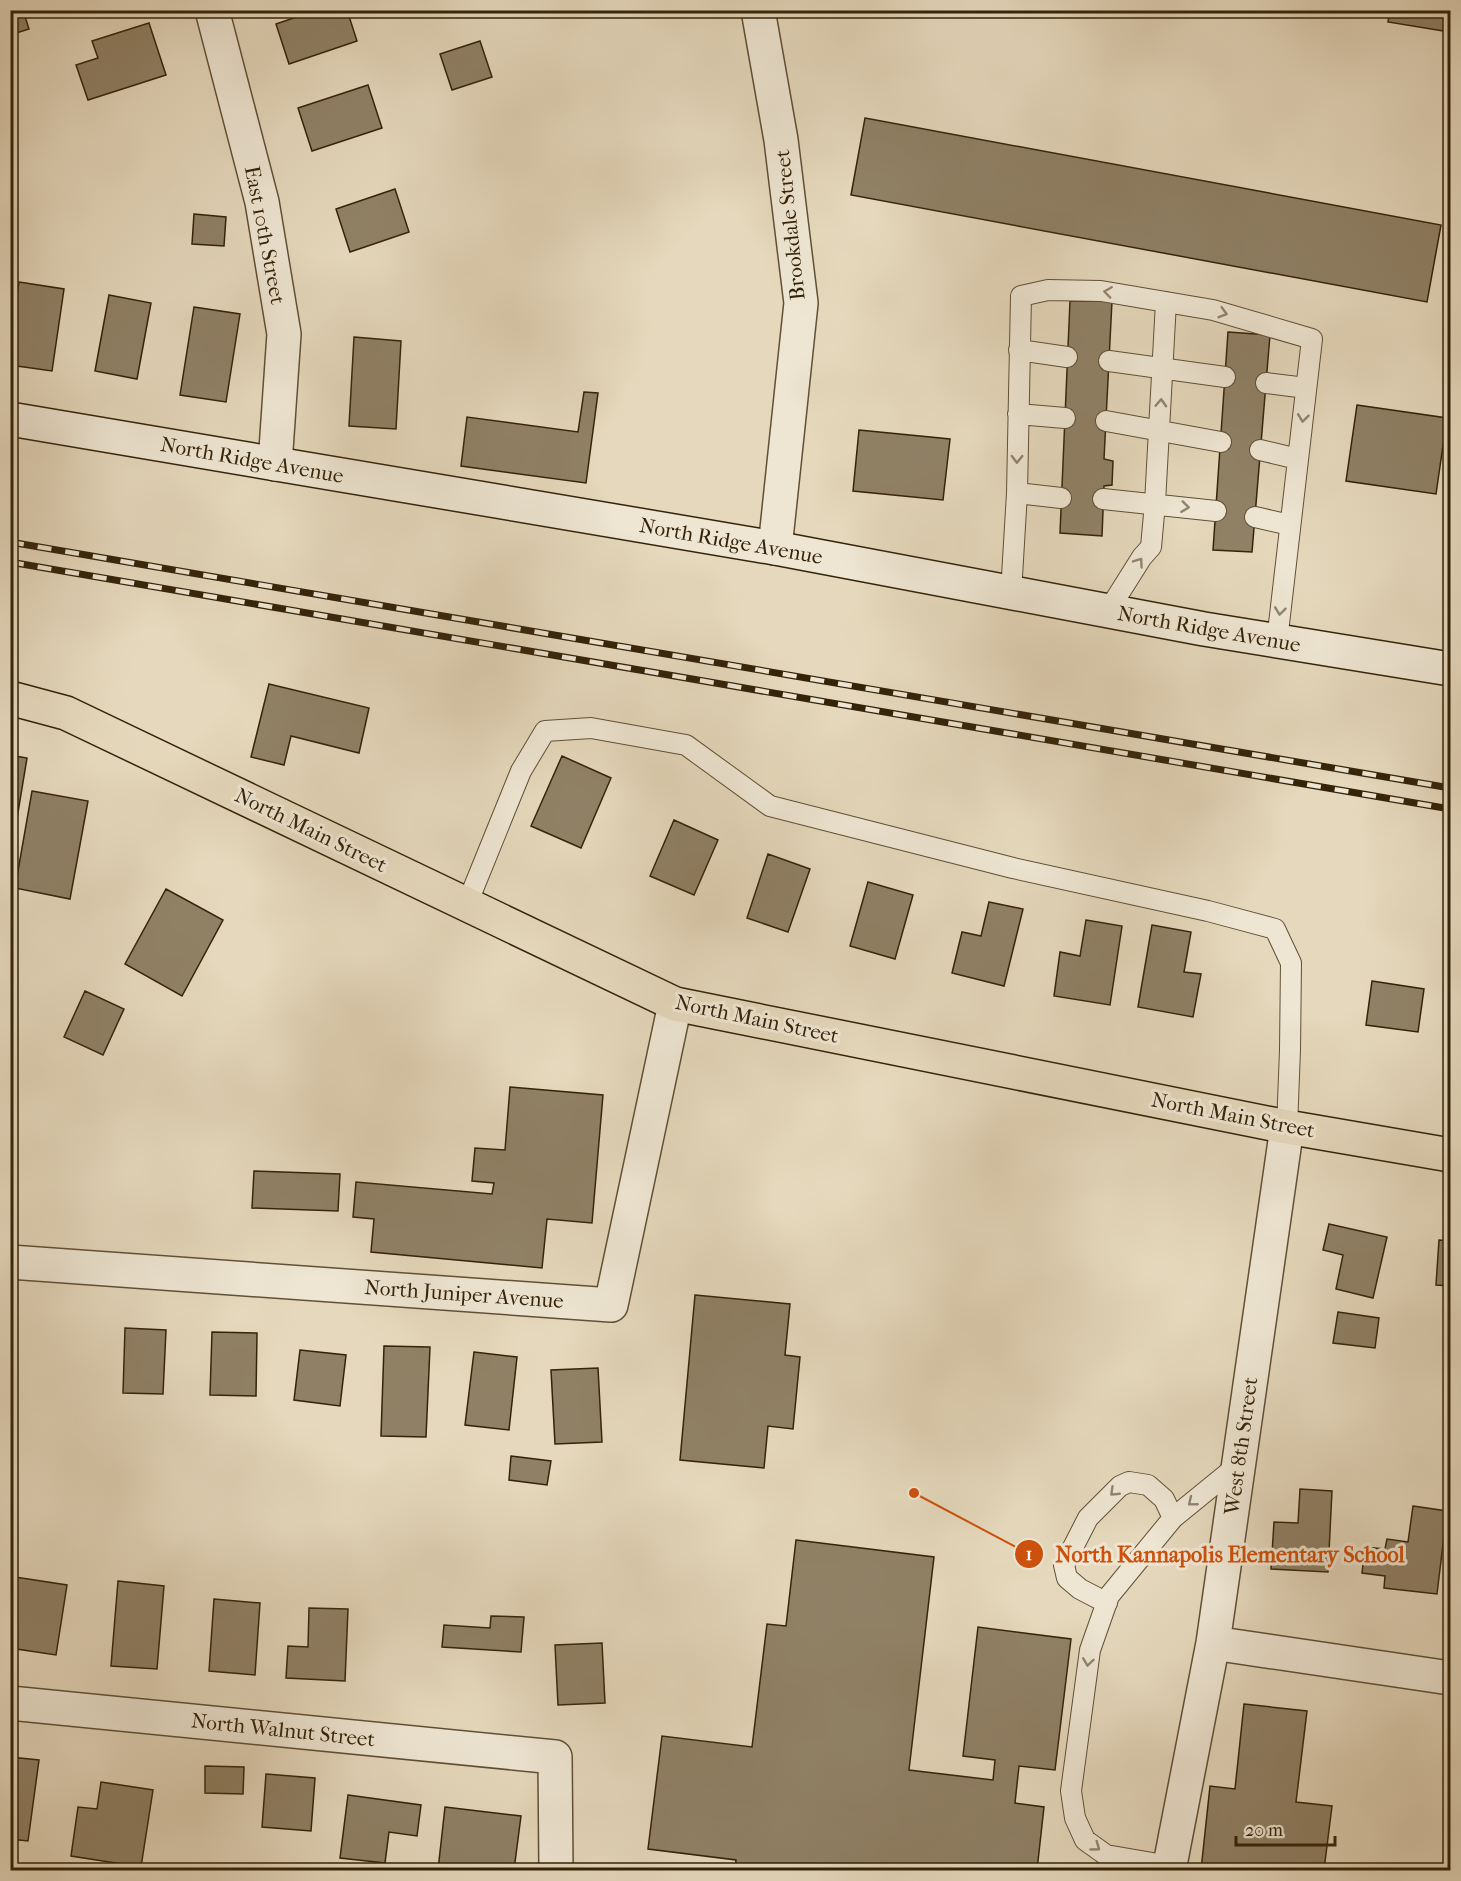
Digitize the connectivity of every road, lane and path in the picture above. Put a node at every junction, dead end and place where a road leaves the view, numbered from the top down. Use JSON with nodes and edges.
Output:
{"nodes":[{"id":1,"x":213,"y":10,"type":"edge"},
{"id":2,"x":758,"y":10,"type":"edge"},
{"id":3,"x":1166,"y":302,"type":"junction"},
{"id":4,"x":1019,"y":350,"type":"junction"},
{"id":5,"x":1067,"y":357,"type":"dead end"},
{"id":6,"x":1109,"y":361,"type":"dead end"},
{"id":7,"x":1162,"y":368,"type":"junction"},
{"id":8,"x":1225,"y":377,"type":"dead end"},
{"id":9,"x":1266,"y":383,"type":"dead end"},
{"id":10,"x":1306,"y":388,"type":"junction"},
{"id":11,"x":1018,"y":414,"type":"junction"},
{"id":12,"x":1065,"y":418,"type":"dead end"},
{"id":13,"x":10,"y":419,"type":"edge"},
{"id":14,"x":1106,"y":421,"type":"dead end"},
{"id":15,"x":1159,"y":430,"type":"junction"},
{"id":16,"x":1221,"y":442,"type":"dead end"},
{"id":17,"x":1260,"y":450,"type":"dead end"},
{"id":18,"x":1298,"y":459,"type":"junction"},
{"id":19,"x":275,"y":464,"type":"junction"},
{"id":20,"x":1017,"y":493,"type":"junction"},
{"id":21,"x":1061,"y":498,"type":"dead end"},
{"id":22,"x":1103,"y":499,"type":"dead end"},
{"id":23,"x":1155,"y":503,"type":"junction"},
{"id":24,"x":1216,"y":511,"type":"dead end"},
{"id":25,"x":1255,"y":517,"type":"dead end"},
{"id":26,"x":1290,"y":525,"type":"junction"},
{"id":27,"x":775,"y":548,"type":"junction"},
{"id":28,"x":1011,"y":593,"type":"junction"},
{"id":29,"x":1108,"y":611,"type":"junction"},
{"id":30,"x":1277,"y":641,"type":"junction"},
{"id":31,"x":1450,"y":669,"type":"edge"},
{"id":32,"x":10,"y":698,"type":"edge"},
{"id":33,"x":467,"y":904,"type":"junction"},
{"id":34,"x":675,"y":1004,"type":"junction"},
{"id":35,"x":1287,"y":1127,"type":"junction"},
{"id":36,"x":1450,"y":1155,"type":"edge"},
{"id":37,"x":10,"y":1262,"type":"edge"},
{"id":38,"x":1238,"y":1465,"type":"junction"},
{"id":39,"x":1173,"y":1518,"type":"junction"},
{"id":40,"x":1107,"y":1603,"type":"junction"},
{"id":41,"x":1213,"y":1642,"type":"junction"},
{"id":42,"x":1450,"y":1678,"type":"edge"},
{"id":43,"x":10,"y":1703,"type":"edge"},
{"id":44,"x":1169,"y":1868,"type":"edge"},
{"id":45,"x":556,"y":1870,"type":"edge"}],
"edges":[{"from":1,"to":19,"type":"street","name":"East 10th Street"},
{"from":2,"to":27,"type":"street","name":"Brookdale Street"},
{"from":3,"to":4,"type":"lane","one_way":true},
{"from":3,"to":7,"type":"lane"},
{"from":3,"to":10,"type":"lane","one_way":true},
{"from":4,"to":5,"type":"lane"},
{"from":4,"to":11,"type":"lane"},
{"from":6,"to":7,"type":"lane"},
{"from":7,"to":8,"type":"lane"},
{"from":15,"to":7,"type":"lane","one_way":true},
{"from":9,"to":10,"type":"lane"},
{"from":10,"to":18,"type":"lane","one_way":true},
{"from":11,"to":12,"type":"lane"},
{"from":11,"to":20,"type":"lane","one_way":true},
{"from":13,"to":19,"type":"street","name":"North Ridge Avenue"},
{"from":14,"to":15,"type":"lane"},
{"from":15,"to":16,"type":"lane"},
{"from":15,"to":23,"type":"lane"},
{"from":17,"to":18,"type":"lane"},
{"from":18,"to":26,"type":"lane"},
{"from":19,"to":27,"type":"street","name":"North Ridge Avenue"},
{"from":20,"to":21,"type":"lane"},
{"from":20,"to":28,"type":"lane"},
{"from":22,"to":23,"type":"lane"},
{"from":23,"to":24,"type":"lane","one_way":true},
{"from":29,"to":23,"type":"lane","one_way":true},
{"from":25,"to":26,"type":"lane"},
{"from":26,"to":30,"type":"lane","one_way":true},
{"from":27,"to":28,"type":"street","name":"North Ridge Avenue"},
{"from":28,"to":29,"type":"street","name":"North Ridge Avenue"},
{"from":29,"to":30,"type":"street","name":"North Ridge Avenue"},
{"from":30,"to":31,"type":"street","name":"North Ridge Avenue"},
{"from":32,"to":33,"type":"main road","name":"North Main Street"},
{"from":33,"to":34,"type":"main road","name":"North Main Street"},
{"from":33,"to":35,"type":"lane"},
{"from":34,"to":35,"type":"main road","name":"North Main Street"},
{"from":34,"to":37,"type":"street","name":"North Juniper Avenue"},
{"from":35,"to":36,"type":"main road","name":"North Main Street"},
{"from":35,"to":38,"type":"street","name":"West 8th Street"},
{"from":38,"to":39,"type":"lane","one_way":true},
{"from":38,"to":41,"type":"street","name":"West 8th Street"},
{"from":39,"to":40,"type":"lane"},
{"from":39,"to":40,"type":"lane","one_way":true},
{"from":40,"to":44,"type":"lane","one_way":true},
{"from":41,"to":42,"type":"street"},
{"from":41,"to":44,"type":"street","name":"West 8th Street"},
{"from":43,"to":45,"type":"street","name":"North Walnut Street"}]}
